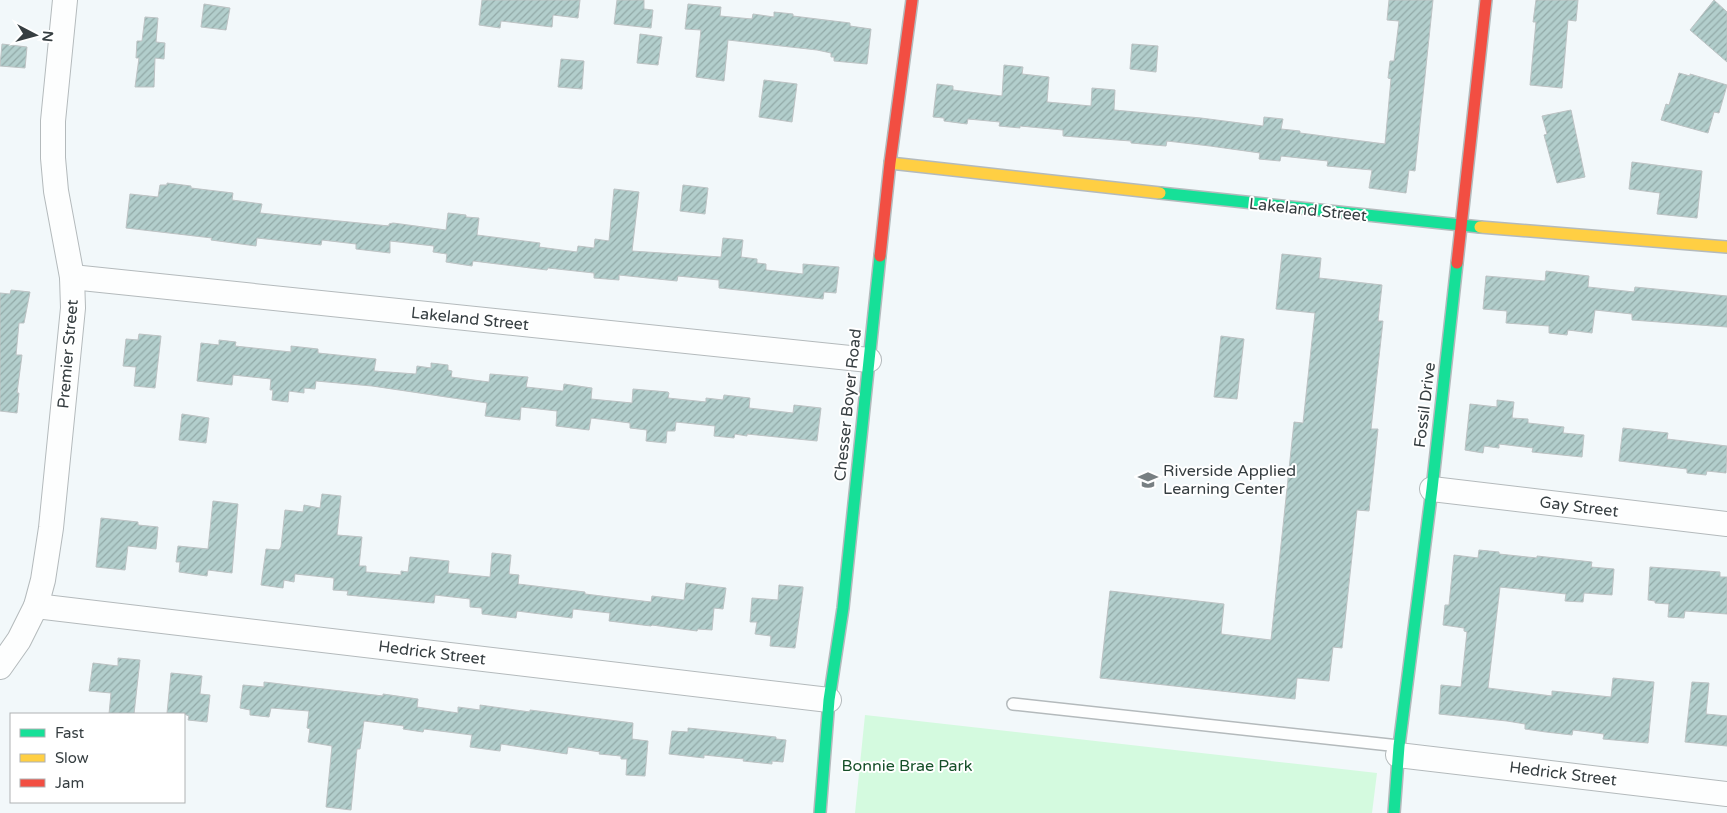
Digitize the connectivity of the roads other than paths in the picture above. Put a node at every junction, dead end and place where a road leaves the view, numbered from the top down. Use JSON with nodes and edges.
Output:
{"nodes":[{"id":1,"x":65,"y":0,"type":"edge"},
{"id":2,"x":912,"y":0,"type":"edge"},
{"id":3,"x":1486,"y":0,"type":"edge"},
{"id":4,"x":890,"y":164,"type":"junction"},
{"id":5,"x":1462,"y":226,"type":"junction"},
{"id":6,"x":1727,"y":247,"type":"edge"},
{"id":7,"x":72,"y":277,"type":"junction"},
{"id":8,"x":869,"y":360,"type":"junction"},
{"id":9,"x":1432,"y":490,"type":"junction"},
{"id":10,"x":1727,"y":524,"type":"edge"},
{"id":11,"x":36,"y":606,"type":"junction"},
{"id":12,"x":0,"y":667,"type":"edge"},
{"id":13,"x":828,"y":700,"type":"junction"},
{"id":14,"x":1013,"y":704,"type":"dead end"},
{"id":15,"x":1399,"y":751,"type":"junction"},
{"id":16,"x":1727,"y":794,"type":"edge"},
{"id":17,"x":820,"y":813,"type":"edge"},
{"id":18,"x":1394,"y":813,"type":"edge"}],
"edges":[{"from":1,"to":7,"type":"street","name":"Premier Street"},
{"from":2,"to":4,"type":"street","name":"Chesser Boyer Road"},
{"from":3,"to":5,"type":"street","name":"Fossil Drive"},
{"from":4,"to":5,"type":"street","name":"Lakeland Street"},
{"from":4,"to":8,"type":"street","name":"Chesser Boyer Road"},
{"from":5,"to":6,"type":"street","name":"Lakeland Street"},
{"from":5,"to":9,"type":"street","name":"Fossil Drive"},
{"from":7,"to":8,"type":"street","name":"Lakeland Street"},
{"from":7,"to":11,"type":"street","name":"Premier Street"},
{"from":8,"to":13,"type":"street","name":"Chesser Boyer Road"},
{"from":9,"to":10,"type":"street","name":"Gay Street"},
{"from":9,"to":15,"type":"street","name":"Fossil Drive"},
{"from":11,"to":12,"type":"street","name":"Premier Street"},
{"from":11,"to":13,"type":"street","name":"Hedrick Street"},
{"from":13,"to":17,"type":"street","name":"Chesser Boyer Road"},
{"from":14,"to":15,"type":"lane"},
{"from":15,"to":16,"type":"street","name":"Hedrick Street"},
{"from":15,"to":18,"type":"street","name":"Fossil Drive"}]}
